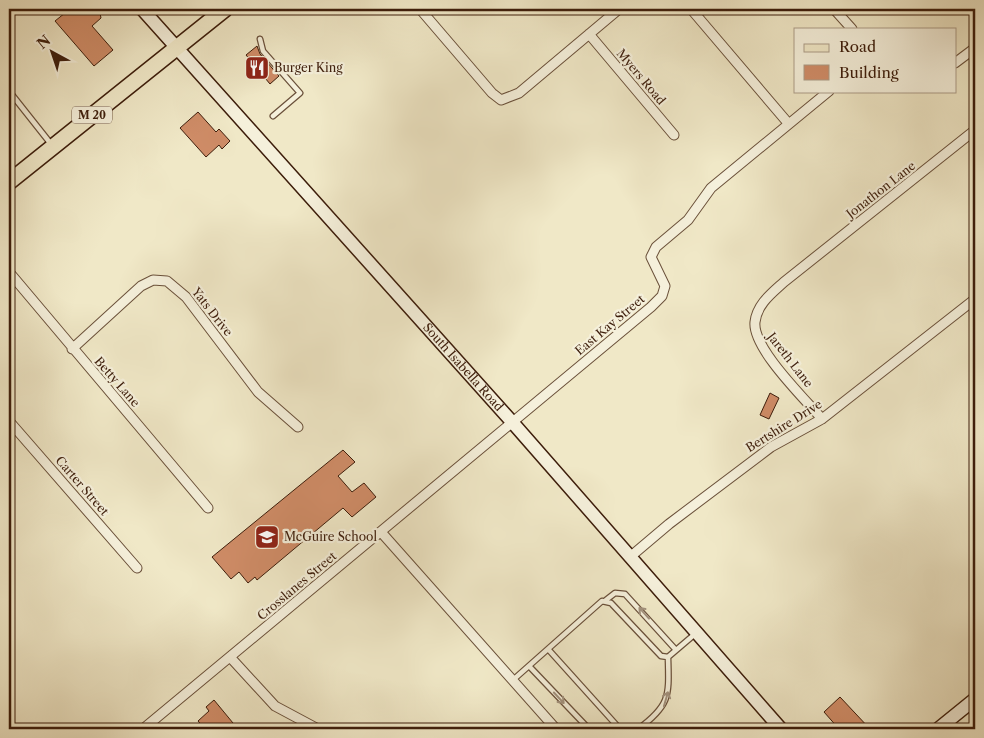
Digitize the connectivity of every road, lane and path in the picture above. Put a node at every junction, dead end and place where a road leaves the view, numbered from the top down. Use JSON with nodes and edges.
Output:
{"nodes":[{"id":1,"x":142,"y":9,"type":"edge"},
{"id":2,"x":225,"y":9,"type":"edge"},
{"id":3,"x":420,"y":9,"type":"edge"},
{"id":4,"x":619,"y":9,"type":"edge"},
{"id":5,"x":691,"y":9,"type":"edge"},
{"id":6,"x":834,"y":9,"type":"edge"},
{"id":7,"x":851,"y":28,"type":"edge"},
{"id":8,"x":589,"y":34,"type":"junction"},
{"id":9,"x":260,"y":39,"type":"dead end"},
{"id":10,"x":176,"y":48,"type":"junction"},
{"id":11,"x":975,"y":48,"type":"edge"},
{"id":12,"x":956,"y":63,"type":"edge"},
{"id":13,"x":9,"y":91,"type":"edge"},
{"id":14,"x":827,"y":92,"type":"edge"},
{"id":15,"x":274,"y":116,"type":"dead end"},
{"id":16,"x":788,"y":123,"type":"junction"},
{"id":17,"x":975,"y":130,"type":"edge"},
{"id":18,"x":674,"y":135,"type":"dead end"},
{"id":19,"x":53,"y":146,"type":"junction"},
{"id":20,"x":9,"y":182,"type":"edge"},
{"id":21,"x":802,"y":268,"type":"joint"},
{"id":22,"x":9,"y":272,"type":"edge"},
{"id":23,"x":975,"y":299,"type":"edge"},
{"id":24,"x":72,"y":349,"type":"junction"},
{"id":25,"x":822,"y":419,"type":"junction"},
{"id":26,"x":9,"y":421,"type":"edge"},
{"id":27,"x":513,"y":423,"type":"junction"},
{"id":28,"x":298,"y":427,"type":"dead end"},
{"id":29,"x":208,"y":508,"type":"dead end"},
{"id":30,"x":381,"y":532,"type":"junction"},
{"id":31,"x":630,"y":557,"type":"junction"},
{"id":32,"x":136,"y":568,"type":"dead end"},
{"id":33,"x":606,"y":600,"type":"junction"},
{"id":34,"x":696,"y":633,"type":"junction"},
{"id":35,"x":548,"y":649,"type":"junction"},
{"id":36,"x":676,"y":650,"type":"junction"},
{"id":37,"x":668,"y":657,"type":"junction"},
{"id":38,"x":230,"y":658,"type":"junction"},
{"id":39,"x":529,"y":666,"type":"junction"},
{"id":40,"x":513,"y":680,"type":"junction"},
{"id":41,"x":975,"y":699,"type":"edge"},
{"id":42,"x":143,"y":729,"type":"edge"},
{"id":43,"x":318,"y":729,"type":"edge"},
{"id":44,"x":556,"y":729,"type":"edge"},
{"id":45,"x":589,"y":729,"type":"edge"},
{"id":46,"x":620,"y":729,"type":"edge"},
{"id":47,"x":638,"y":729,"type":"edge"},
{"id":48,"x":781,"y":729,"type":"edge"},
{"id":49,"x":938,"y":729,"type":"edge"}],
"edges":[{"from":1,"to":10,"type":"main road","name":"South Isabella Road"},
{"from":2,"to":10,"type":"main road","number":"M 20"},
{"from":3,"to":8,"type":"street"},
{"from":4,"to":8,"type":"street"},
{"from":5,"to":16,"type":"street"},
{"from":6,"to":7,"type":"street"},
{"from":8,"to":18,"type":"street","name":"Myers Road"},
{"from":9,"to":15,"type":"lane"},
{"from":10,"to":19,"type":"main road","number":"M 20"},
{"from":10,"to":27,"type":"main road","name":"South Isabella Road"},
{"from":11,"to":12,"type":"street"},
{"from":13,"to":19,"type":"lane"},
{"from":14,"to":16,"type":"street","name":"East Kay Street"},
{"from":16,"to":27,"type":"street","name":"East Kay Street"},
{"from":17,"to":21,"type":"street","name":"Jonathon Lane"},
{"from":19,"to":20,"type":"main road","number":"M 20"},
{"from":21,"to":25,"type":"street","name":"Jareth Lane"},
{"from":22,"to":24,"type":"street","name":"Betty Lane"},
{"from":23,"to":25,"type":"street","name":"Bertshire Drive"},
{"from":24,"to":28,"type":"street","name":"Yats Drive"},
{"from":24,"to":29,"type":"street","name":"Betty Lane"},
{"from":25,"to":31,"type":"street","name":"Bertshire Drive"},
{"from":26,"to":32,"type":"street","name":"Carter Street"},
{"from":27,"to":30,"type":"street","name":"Crosslanes Street"},
{"from":27,"to":31,"type":"main road","name":"South Isabella Road"},
{"from":30,"to":38,"type":"street","name":"Crosslanes Street"},
{"from":30,"to":40,"type":"street"},
{"from":31,"to":34,"type":"main road","name":"South Isabella Road"},
{"from":33,"to":35,"type":"lane"},
{"from":36,"to":33,"type":"lane","one_way":true},
{"from":33,"to":37,"type":"lane"},
{"from":34,"to":36,"type":"lane"},
{"from":34,"to":48,"type":"main road","name":"South Isabella Road"},
{"from":35,"to":39,"type":"lane"},
{"from":35,"to":46,"type":"lane"},
{"from":36,"to":37,"type":"lane"},
{"from":47,"to":37,"type":"lane","one_way":true},
{"from":38,"to":42,"type":"street","name":"Crosslanes Street"},
{"from":38,"to":43,"type":"street"},
{"from":39,"to":40,"type":"lane"},
{"from":39,"to":45,"type":"lane","one_way":true},
{"from":40,"to":44,"type":"street"},
{"from":41,"to":49,"type":"main road"}]}
